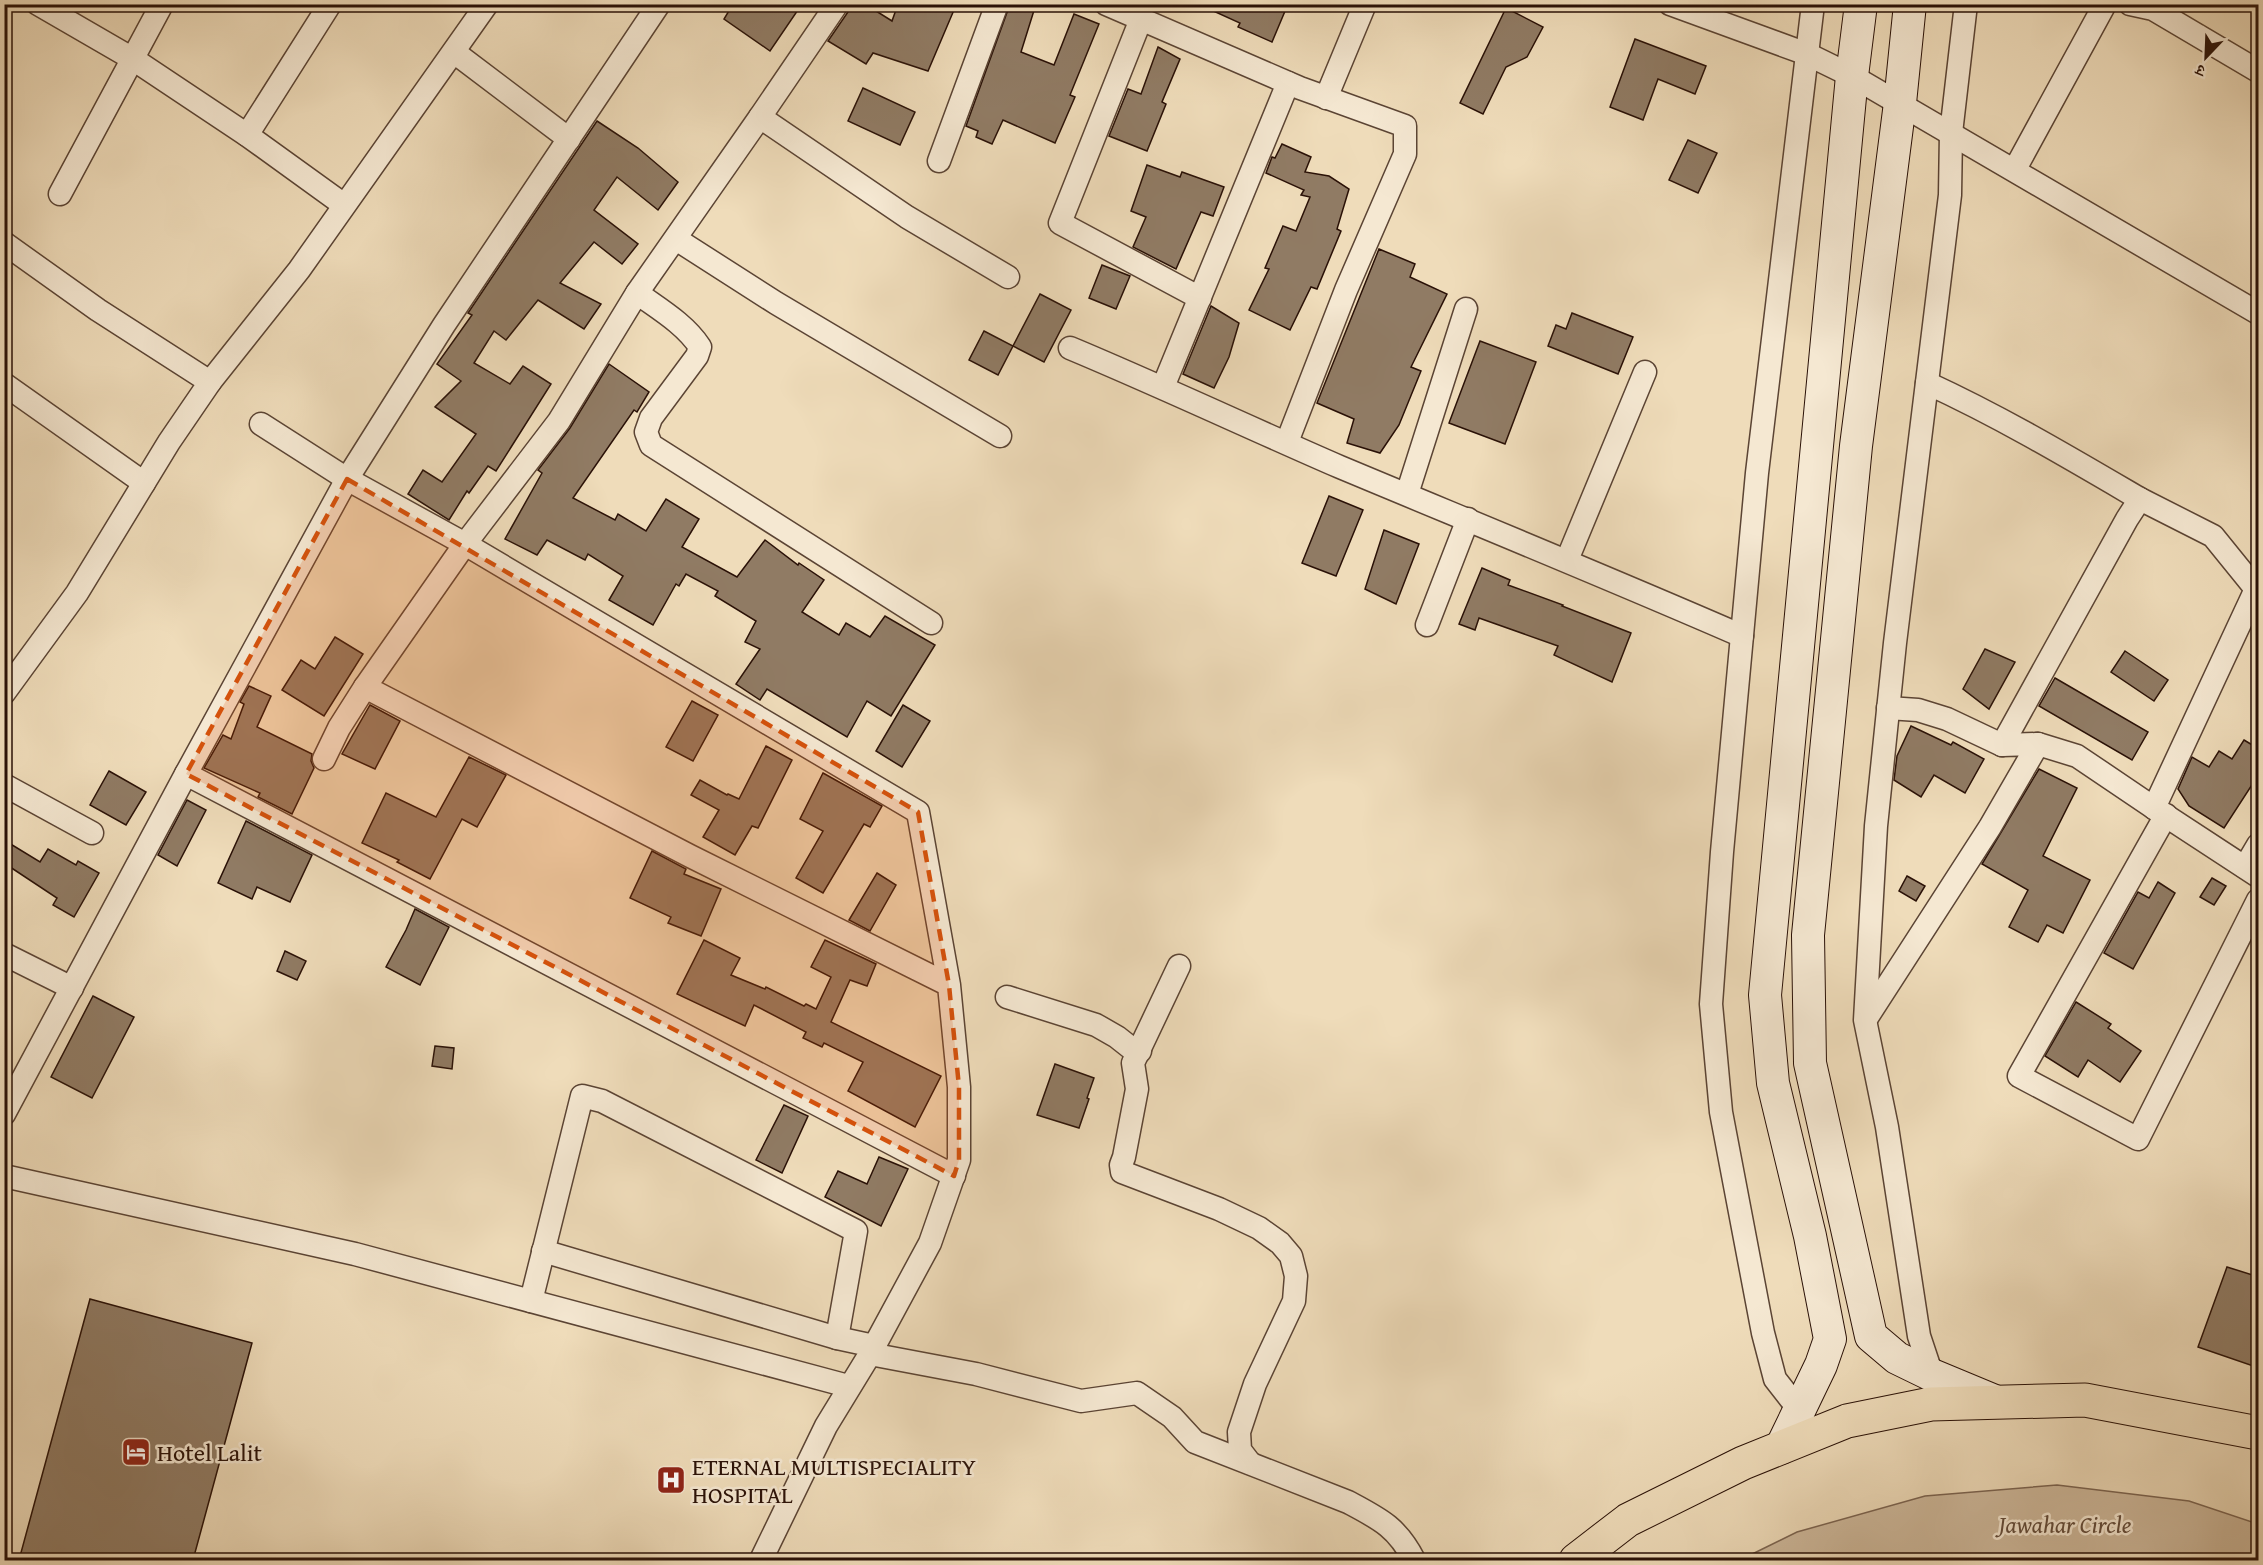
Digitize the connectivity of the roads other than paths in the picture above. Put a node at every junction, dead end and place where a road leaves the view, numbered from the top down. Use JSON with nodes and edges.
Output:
{"nodes":[{"id":1,"x":39,"y":4,"type":"edge"},
{"id":2,"x":162,"y":4,"type":"edge"},
{"id":3,"x":330,"y":4,"type":"edge"},
{"id":4,"x":487,"y":4,"type":"edge"},
{"id":5,"x":659,"y":4,"type":"edge"},
{"id":6,"x":837,"y":4,"type":"edge"},
{"id":7,"x":997,"y":4,"type":"edge"},
{"id":8,"x":1106,"y":4,"type":"edge"},
{"id":9,"x":1365,"y":4,"type":"edge"},
{"id":10,"x":1670,"y":4,"type":"edge"},
{"id":11,"x":1813,"y":4,"type":"edge"},
{"id":12,"x":1861,"y":4,"type":"edge"},
{"id":13,"x":1910,"y":4,"type":"edge"},
{"id":14,"x":1966,"y":4,"type":"edge"},
{"id":15,"x":2105,"y":4,"type":"edge"},
{"id":16,"x":2130,"y":4,"type":"edge"},
{"id":17,"x":1141,"y":19,"type":"junction"},
{"id":18,"x":454,"y":52,"type":"junction"},
{"id":19,"x":1808,"y":54,"type":"junction"},
{"id":20,"x":133,"y":59,"type":"junction"},
{"id":21,"x":2259,"y":71,"type":"edge"},
{"id":22,"x":1852,"y":76,"type":"junction"},
{"id":23,"x":1288,"y":83,"type":"junction"},
{"id":24,"x":1326,"y":98,"type":"junction"},
{"id":25,"x":1900,"y":104,"type":"junction"},
{"id":26,"x":760,"y":117,"type":"junction"},
{"id":27,"x":1952,"y":133,"type":"junction"},
{"id":28,"x":247,"y":135,"type":"junction"},
{"id":29,"x":569,"y":139,"type":"junction"},
{"id":30,"x":939,"y":161,"type":"dead end"},
{"id":31,"x":2015,"y":169,"type":"junction"},
{"id":32,"x":60,"y":194,"type":"dead end"},
{"id":33,"x":344,"y":205,"type":"junction"},
{"id":34,"x":676,"y":239,"type":"junction"},
{"id":35,"x":4,"y":243,"type":"edge"},
{"id":36,"x":1008,"y":277,"type":"dead end"},
{"id":37,"x":637,"y":293,"type":"junction"},
{"id":38,"x":1200,"y":298,"type":"junction"},
{"id":39,"x":1466,"y":309,"type":"dead end"},
{"id":40,"x":2259,"y":313,"type":"edge"},
{"id":41,"x":1070,"y":348,"type":"dead end"},
{"id":42,"x":1645,"y":372,"type":"dead end"},
{"id":43,"x":210,"y":382,"type":"junction"},
{"id":44,"x":1927,"y":383,"type":"junction"},
{"id":45,"x":4,"y":384,"type":"edge"},
{"id":46,"x":1163,"y":387,"type":"junction"},
{"id":47,"x":261,"y":424,"type":"dead end"},
{"id":48,"x":1000,"y":436,"type":"dead end"},
{"id":49,"x":1287,"y":442,"type":"junction"},
{"id":50,"x":347,"y":479,"type":"junction"},
{"id":51,"x":144,"y":483,"type":"junction"},
{"id":52,"x":1407,"y":494,"type":"junction"},
{"id":53,"x":2140,"y":499,"type":"junction"},
{"id":54,"x":1468,"y":519,"type":"junction"},
{"id":55,"x":465,"y":544,"type":"junction"},
{"id":56,"x":1567,"y":560,"type":"junction"},
{"id":57,"x":2257,"y":590,"type":"edge"},
{"id":58,"x":931,"y":623,"type":"dead end"},
{"id":59,"x":1427,"y":625,"type":"dead end"},
{"id":60,"x":1742,"y":636,"type":"junction"},
{"id":61,"x":364,"y":687,"type":"junction"},
{"id":62,"x":4,"y":693,"type":"edge"},
{"id":63,"x":1888,"y":708,"type":"junction"},
{"id":64,"x":2038,"y":744,"type":"junction"},
{"id":65,"x":2001,"y":745,"type":"junction"},
{"id":66,"x":324,"y":759,"type":"dead end"},
{"id":67,"x":186,"y":774,"type":"junction"},
{"id":68,"x":4,"y":785,"type":"edge"},
{"id":69,"x":2160,"y":811,"type":"junction"},
{"id":70,"x":92,"y":833,"type":"dead end"},
{"id":71,"x":2259,"y":845,"type":"edge"},
{"id":72,"x":2252,"y":872,"type":"edge"},
{"id":73,"x":2259,"y":900,"type":"edge"},
{"id":74,"x":4,"y":954,"type":"edge"},
{"id":75,"x":1179,"y":966,"type":"dead end"},
{"id":76,"x":949,"y":985,"type":"junction"},
{"id":77,"x":72,"y":988,"type":"junction"},
{"id":78,"x":1007,"y":997,"type":"dead end"},
{"id":79,"x":1866,"y":1020,"type":"junction"},
{"id":80,"x":1140,"y":1051,"type":"junction"},
{"id":81,"x":4,"y":1114,"type":"edge"},
{"id":82,"x":4,"y":1176,"type":"edge"},
{"id":83,"x":954,"y":1176,"type":"junction"},
{"id":84,"x":543,"y":1251,"type":"junction"},
{"id":85,"x":531,"y":1301,"type":"junction"},
{"id":86,"x":837,"y":1338,"type":"junction"},
{"id":87,"x":872,"y":1350,"type":"junction"},
{"id":88,"x":1932,"y":1375,"type":"junction"},
{"id":89,"x":849,"y":1386,"type":"junction"},
{"id":90,"x":1997,"y":1402,"type":"junction"},
{"id":91,"x":1800,"y":1411,"type":"junction"},
{"id":92,"x":2259,"y":1433,"type":"edge"},
{"id":93,"x":1781,"y":1448,"type":"junction"},
{"id":94,"x":1250,"y":1463,"type":"junction"},
{"id":95,"x":761,"y":1560,"type":"edge"},
{"id":96,"x":1414,"y":1560,"type":"edge"},
{"id":97,"x":1576,"y":1560,"type":"edge"}],
"edges":[{"from":1,"to":20,"type":"street"},
{"from":2,"to":20,"type":"street"},
{"from":3,"to":28,"type":"street"},
{"from":4,"to":18,"type":"street"},
{"from":5,"to":29,"type":"street"},
{"from":6,"to":26,"type":"street"},
{"from":7,"to":30,"type":"street"},
{"from":8,"to":17,"type":"street"},
{"from":9,"to":24,"type":"street"},
{"from":10,"to":19,"type":"street"},
{"from":11,"to":19,"type":"street"},
{"from":12,"to":22,"type":"street"},
{"from":13,"to":25,"type":"street"},
{"from":14,"to":27,"type":"street"},
{"from":15,"to":31,"type":"street"},
{"from":16,"to":21,"type":"street"},
{"from":17,"to":23,"type":"street"},
{"from":17,"to":38,"type":"street"},
{"from":18,"to":29,"type":"street"},
{"from":18,"to":33,"type":"street"},
{"from":19,"to":22,"type":"street"},
{"from":19,"to":60,"type":"street"},
{"from":20,"to":28,"type":"street"},
{"from":20,"to":32,"type":"street"},
{"from":22,"to":25,"type":"street"},
{"from":22,"to":91,"type":"street"},
{"from":23,"to":24,"type":"street"},
{"from":23,"to":38,"type":"street"},
{"from":24,"to":49,"type":"street"},
{"from":25,"to":27,"type":"street"},
{"from":25,"to":88,"type":"street"},
{"from":26,"to":34,"type":"street"},
{"from":26,"to":36,"type":"street"},
{"from":27,"to":31,"type":"street"},
{"from":27,"to":44,"type":"street"},
{"from":28,"to":33,"type":"street"},
{"from":29,"to":50,"type":"street"},
{"from":31,"to":40,"type":"street"},
{"from":33,"to":43,"type":"street"},
{"from":34,"to":37,"type":"street"},
{"from":34,"to":48,"type":"street"},
{"from":35,"to":43,"type":"street"},
{"from":37,"to":55,"type":"street"},
{"from":37,"to":58,"type":"street"},
{"from":38,"to":46,"type":"street"},
{"from":39,"to":52,"type":"street"},
{"from":41,"to":46,"type":"street"},
{"from":42,"to":56,"type":"street"},
{"from":43,"to":51,"type":"street"},
{"from":44,"to":53,"type":"street"},
{"from":44,"to":63,"type":"street"},
{"from":45,"to":51,"type":"street"},
{"from":46,"to":49,"type":"street"},
{"from":47,"to":50,"type":"street"},
{"from":49,"to":52,"type":"street"},
{"from":50,"to":55,"type":"street"},
{"from":50,"to":67,"type":"street"},
{"from":51,"to":62,"type":"street"},
{"from":52,"to":54,"type":"street"},
{"from":53,"to":57,"type":"street"},
{"from":53,"to":65,"type":"street"},
{"from":54,"to":56,"type":"street"},
{"from":54,"to":59,"type":"street"},
{"from":55,"to":61,"type":"street"},
{"from":55,"to":76,"type":"street"},
{"from":56,"to":60,"type":"street"},
{"from":57,"to":69,"type":"street"},
{"from":60,"to":91,"type":"street"},
{"from":61,"to":66,"type":"street"},
{"from":61,"to":76,"type":"street"},
{"from":63,"to":65,"type":"street"},
{"from":63,"to":79,"type":"street"},
{"from":64,"to":65,"type":"street"},
{"from":64,"to":69,"type":"street"},
{"from":64,"to":79,"type":"street"},
{"from":67,"to":77,"type":"street"},
{"from":67,"to":83,"type":"street"},
{"from":68,"to":70,"type":"street"},
{"from":69,"to":72,"type":"street"},
{"from":69,"to":73,"type":"street"},
{"from":71,"to":72,"type":"street"},
{"from":74,"to":77,"type":"street"},
{"from":75,"to":80,"type":"street"},
{"from":76,"to":83,"type":"street"},
{"from":77,"to":81,"type":"street"},
{"from":78,"to":80,"type":"street"},
{"from":79,"to":88,"type":"street"},
{"from":80,"to":94,"type":"street"},
{"from":82,"to":85,"type":"street"},
{"from":83,"to":87,"type":"street"},
{"from":84,"to":85,"type":"street"},
{"from":84,"to":86,"type":"street"},
{"from":84,"to":86,"type":"street"},
{"from":85,"to":89,"type":"street"},
{"from":86,"to":87,"type":"street"},
{"from":87,"to":89,"type":"street"},
{"from":87,"to":94,"type":"street"},
{"from":88,"to":90,"type":"street"},
{"from":89,"to":95,"type":"street"},
{"from":90,"to":92,"type":"main road"},
{"from":90,"to":93,"type":"main road"},
{"from":91,"to":93,"type":"street"},
{"from":93,"to":97,"type":"main road"},
{"from":94,"to":96,"type":"street"}]}
